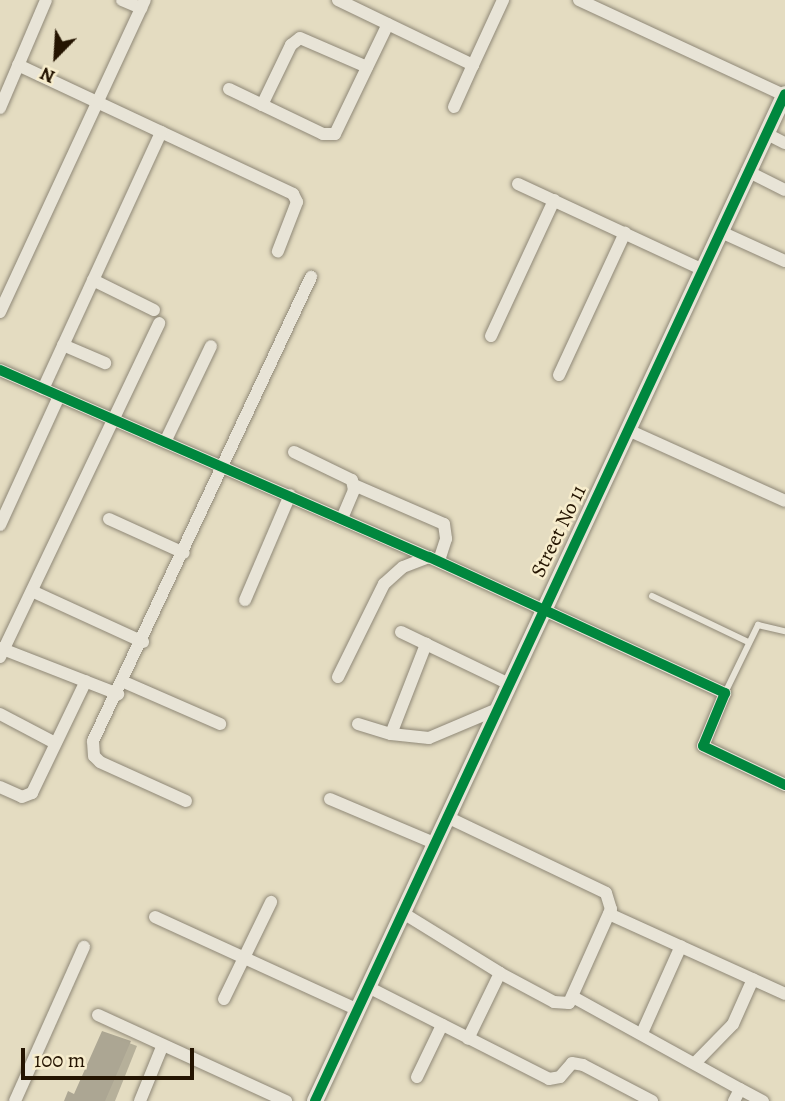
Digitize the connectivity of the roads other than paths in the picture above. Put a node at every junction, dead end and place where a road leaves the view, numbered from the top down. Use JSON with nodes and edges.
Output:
{"nodes":[{"id":1,"x":46,"y":0,"type":"edge"},
{"id":2,"x":122,"y":0,"type":"edge"},
{"id":3,"x":338,"y":0,"type":"edge"},
{"id":4,"x":503,"y":0,"type":"edge"},
{"id":5,"x":579,"y":0,"type":"edge"},
{"id":6,"x":143,"y":4,"type":"edge"},
{"id":7,"x":388,"y":24,"type":"junction"},
{"id":8,"x":18,"y":65,"type":"junction"},
{"id":9,"x":473,"y":65,"type":"junction"},
{"id":10,"x":368,"y":67,"type":"junction"},
{"id":11,"x":229,"y":89,"type":"dead end"},
{"id":12,"x":785,"y":94,"type":"edge"},
{"id":13,"x":97,"y":101,"type":"junction"},
{"id":14,"x":262,"y":104,"type":"junction"},
{"id":15,"x":454,"y":107,"type":"dead end"},
{"id":16,"x":0,"y":108,"type":"edge"},
{"id":17,"x":161,"y":132,"type":"junction"},
{"id":18,"x":765,"y":133,"type":"junction"},
{"id":19,"x":785,"y":143,"type":"edge"},
{"id":20,"x":747,"y":172,"type":"junction"},
{"id":21,"x":519,"y":184,"type":"dead end"},
{"id":22,"x":785,"y":190,"type":"edge"},
{"id":23,"x":554,"y":200,"type":"junction"},
{"id":24,"x":721,"y":232,"type":"junction"},
{"id":25,"x":625,"y":233,"type":"junction"},
{"id":26,"x":278,"y":251,"type":"dead end"},
{"id":27,"x":785,"y":261,"type":"edge"},
{"id":28,"x":703,"y":270,"type":"junction"},
{"id":29,"x":312,"y":277,"type":"dead end"},
{"id":30,"x":93,"y":280,"type":"junction"},
{"id":31,"x":154,"y":310,"type":"dead end"},
{"id":32,"x":0,"y":312,"type":"edge"},
{"id":33,"x":159,"y":323,"type":"dead end"},
{"id":34,"x":491,"y":336,"type":"dead end"},
{"id":35,"x":63,"y":345,"type":"junction"},
{"id":36,"x":211,"y":346,"type":"dead end"},
{"id":37,"x":105,"y":363,"type":"dead end"},
{"id":38,"x":0,"y":370,"type":"edge"},
{"id":39,"x":559,"y":375,"type":"dead end"},
{"id":40,"x":43,"y":388,"type":"junction"},
{"id":41,"x":59,"y":396,"type":"junction"},
{"id":42,"x":114,"y":420,"type":"junction"},
{"id":43,"x":628,"y":430,"type":"junction"},
{"id":44,"x":166,"y":440,"type":"junction"},
{"id":45,"x":294,"y":453,"type":"dead end"},
{"id":46,"x":225,"y":467,"type":"junction"},
{"id":47,"x":354,"y":485,"type":"junction"},
{"id":48,"x":290,"y":495,"type":"junction"},
{"id":49,"x":785,"y":501,"type":"edge"},
{"id":50,"x":342,"y":518,"type":"junction"},
{"id":51,"x":109,"y":519,"type":"dead end"},
{"id":52,"x":0,"y":525,"type":"edge"},
{"id":53,"x":184,"y":553,"type":"junction"},
{"id":54,"x":434,"y":559,"type":"junction"},
{"id":55,"x":34,"y":592,"type":"junction"},
{"id":56,"x":652,"y":596,"type":"dead end"},
{"id":57,"x":245,"y":600,"type":"dead end"},
{"id":58,"x":542,"y":608,"type":"junction"},
{"id":59,"x":401,"y":632,"type":"dead end"},
{"id":60,"x":785,"y":632,"type":"edge"},
{"id":61,"x":142,"y":642,"type":"junction"},
{"id":62,"x":748,"y":642,"type":"junction"},
{"id":63,"x":426,"y":644,"type":"junction"},
{"id":64,"x":1,"y":651,"type":"edge"},
{"id":65,"x":338,"y":677,"type":"dead end"},
{"id":66,"x":86,"y":681,"type":"junction"},
{"id":67,"x":507,"y":683,"type":"junction"},
{"id":68,"x":121,"y":688,"type":"junction"},
{"id":69,"x":725,"y":693,"type":"junction"},
{"id":70,"x":494,"y":711,"type":"junction"},
{"id":71,"x":0,"y":714,"type":"edge"},
{"id":72,"x":220,"y":724,"type":"dead end"},
{"id":73,"x":358,"y":724,"type":"dead end"},
{"id":74,"x":391,"y":734,"type":"junction"},
{"id":75,"x":55,"y":743,"type":"junction"},
{"id":76,"x":785,"y":785,"type":"edge"},
{"id":77,"x":0,"y":787,"type":"edge"},
{"id":78,"x":330,"y":799,"type":"dead end"},
{"id":79,"x":186,"y":801,"type":"dead end"},
{"id":80,"x":447,"y":817,"type":"junction"},
{"id":81,"x":434,"y":843,"type":"junction"},
{"id":82,"x":271,"y":902,"type":"dead end"},
{"id":83,"x":403,"y":912,"type":"junction"},
{"id":84,"x":609,"y":914,"type":"junction"},
{"id":85,"x":155,"y":917,"type":"dead end"},
{"id":86,"x":681,"y":946,"type":"junction"},
{"id":87,"x":85,"y":947,"type":"dead end"},
{"id":88,"x":243,"y":959,"type":"junction"},
{"id":89,"x":500,"y":974,"type":"junction"},
{"id":90,"x":753,"y":979,"type":"junction"},
{"id":91,"x":368,"y":987,"type":"junction"},
{"id":92,"x":785,"y":994,"type":"edge"},
{"id":93,"x":573,"y":997,"type":"junction"},
{"id":94,"x":224,"y":999,"type":"dead end"},
{"id":95,"x":356,"y":1009,"type":"junction"},
{"id":96,"x":98,"y":1015,"type":"dead end"},
{"id":97,"x":442,"y":1025,"type":"junction"},
{"id":98,"x":642,"y":1033,"type":"junction"},
{"id":99,"x":468,"y":1039,"type":"junction"},
{"id":100,"x":162,"y":1047,"type":"junction"},
{"id":101,"x":695,"y":1063,"type":"junction"},
{"id":102,"x":417,"y":1077,"type":"dead end"},
{"id":103,"x":737,"y":1095,"type":"edge"},
{"id":104,"x":635,"y":1097,"type":"edge"},
{"id":105,"x":15,"y":1101,"type":"edge"},
{"id":106,"x":140,"y":1101,"type":"edge"},
{"id":107,"x":286,"y":1101,"type":"edge"},
{"id":108,"x":315,"y":1101,"type":"edge"},
{"id":109,"x":652,"y":1101,"type":"edge"},
{"id":110,"x":763,"y":1101,"type":"edge"}],
"edges":[{"from":1,"to":8,"type":"street"},
{"from":2,"to":6,"type":"street"},
{"from":3,"to":7,"type":"street"},
{"from":4,"to":9,"type":"street"},
{"from":5,"to":12,"type":"street"},
{"from":6,"to":13,"type":"street"},
{"from":7,"to":9,"type":"street"},
{"from":7,"to":10,"type":"street"},
{"from":8,"to":13,"type":"street"},
{"from":8,"to":16,"type":"street"},
{"from":9,"to":15,"type":"street"},
{"from":10,"to":14,"type":"street"},
{"from":10,"to":14,"type":"street"},
{"from":11,"to":14,"type":"street"},
{"from":12,"to":18,"type":"street","name":"Street No 11"},
{"from":13,"to":17,"type":"street"},
{"from":13,"to":32,"type":"street"},
{"from":17,"to":26,"type":"street"},
{"from":17,"to":30,"type":"street"},
{"from":18,"to":19,"type":"street"},
{"from":18,"to":20,"type":"street","name":"Street No 11"},
{"from":20,"to":22,"type":"street"},
{"from":20,"to":24,"type":"street","name":"Street No 11"},
{"from":21,"to":23,"type":"street"},
{"from":23,"to":25,"type":"street"},
{"from":23,"to":34,"type":"street"},
{"from":24,"to":27,"type":"street"},
{"from":24,"to":28,"type":"street","name":"Street No 11"},
{"from":25,"to":28,"type":"street"},
{"from":25,"to":39,"type":"street"},
{"from":28,"to":43,"type":"street","name":"Street No 11"},
{"from":29,"to":46,"type":"street"},
{"from":30,"to":31,"type":"street"},
{"from":30,"to":35,"type":"street"},
{"from":33,"to":42,"type":"street"},
{"from":35,"to":37,"type":"street"},
{"from":35,"to":40,"type":"street"},
{"from":36,"to":44,"type":"street"},
{"from":38,"to":40,"type":"street"},
{"from":40,"to":41,"type":"street"},
{"from":41,"to":42,"type":"street"},
{"from":41,"to":52,"type":"street"},
{"from":42,"to":44,"type":"street"},
{"from":42,"to":55,"type":"street"},
{"from":43,"to":49,"type":"street"},
{"from":43,"to":58,"type":"street","name":"Street No 11"},
{"from":44,"to":46,"type":"street"},
{"from":45,"to":47,"type":"street"},
{"from":46,"to":48,"type":"street"},
{"from":46,"to":53,"type":"street"},
{"from":47,"to":50,"type":"street"},
{"from":47,"to":54,"type":"street"},
{"from":48,"to":50,"type":"street"},
{"from":48,"to":57,"type":"street"},
{"from":50,"to":54,"type":"street"},
{"from":51,"to":53,"type":"street"},
{"from":53,"to":61,"type":"street"},
{"from":54,"to":58,"type":"street"},
{"from":54,"to":65,"type":"street"},
{"from":55,"to":61,"type":"street"},
{"from":55,"to":64,"type":"street"},
{"from":56,"to":62,"type":"lane"},
{"from":58,"to":67,"type":"street","name":"Street No 11"},
{"from":58,"to":69,"type":"street"},
{"from":59,"to":63,"type":"street"},
{"from":60,"to":62,"type":"lane"},
{"from":61,"to":68,"type":"street"},
{"from":62,"to":69,"type":"lane"},
{"from":63,"to":67,"type":"street"},
{"from":63,"to":74,"type":"street"},
{"from":64,"to":66,"type":"street"},
{"from":66,"to":68,"type":"street"},
{"from":66,"to":75,"type":"street"},
{"from":67,"to":70,"type":"street","name":"Street No 11"},
{"from":68,"to":72,"type":"street"},
{"from":68,"to":79,"type":"street"},
{"from":69,"to":76,"type":"street"},
{"from":70,"to":74,"type":"street"},
{"from":70,"to":80,"type":"street","name":"Street No 11"},
{"from":71,"to":75,"type":"street"},
{"from":73,"to":74,"type":"street"},
{"from":75,"to":77,"type":"street"},
{"from":78,"to":81,"type":"street"},
{"from":80,"to":81,"type":"street","name":"Street No 11"},
{"from":80,"to":84,"type":"street"},
{"from":81,"to":83,"type":"street","name":"Street No 11"},
{"from":82,"to":88,"type":"street"},
{"from":83,"to":89,"type":"street"},
{"from":83,"to":91,"type":"street","name":"Street No 11"},
{"from":84,"to":86,"type":"street"},
{"from":84,"to":93,"type":"street"},
{"from":85,"to":88,"type":"street"},
{"from":86,"to":90,"type":"street"},
{"from":86,"to":98,"type":"street"},
{"from":87,"to":105,"type":"street"},
{"from":88,"to":94,"type":"street"},
{"from":88,"to":95,"type":"street"},
{"from":89,"to":93,"type":"street"},
{"from":89,"to":99,"type":"street"},
{"from":90,"to":92,"type":"street"},
{"from":90,"to":101,"type":"street"},
{"from":91,"to":95,"type":"street","name":"Street No 11"},
{"from":91,"to":97,"type":"street"},
{"from":93,"to":98,"type":"street"},
{"from":95,"to":108,"type":"street","name":"Street No 11"},
{"from":96,"to":100,"type":"street"},
{"from":97,"to":99,"type":"street"},
{"from":97,"to":102,"type":"street"},
{"from":98,"to":101,"type":"street"},
{"from":99,"to":104,"type":"street"},
{"from":100,"to":106,"type":"street"},
{"from":100,"to":107,"type":"street"},
{"from":101,"to":103,"type":"street"},
{"from":103,"to":110,"type":"street"},
{"from":104,"to":109,"type":"street"}]}
